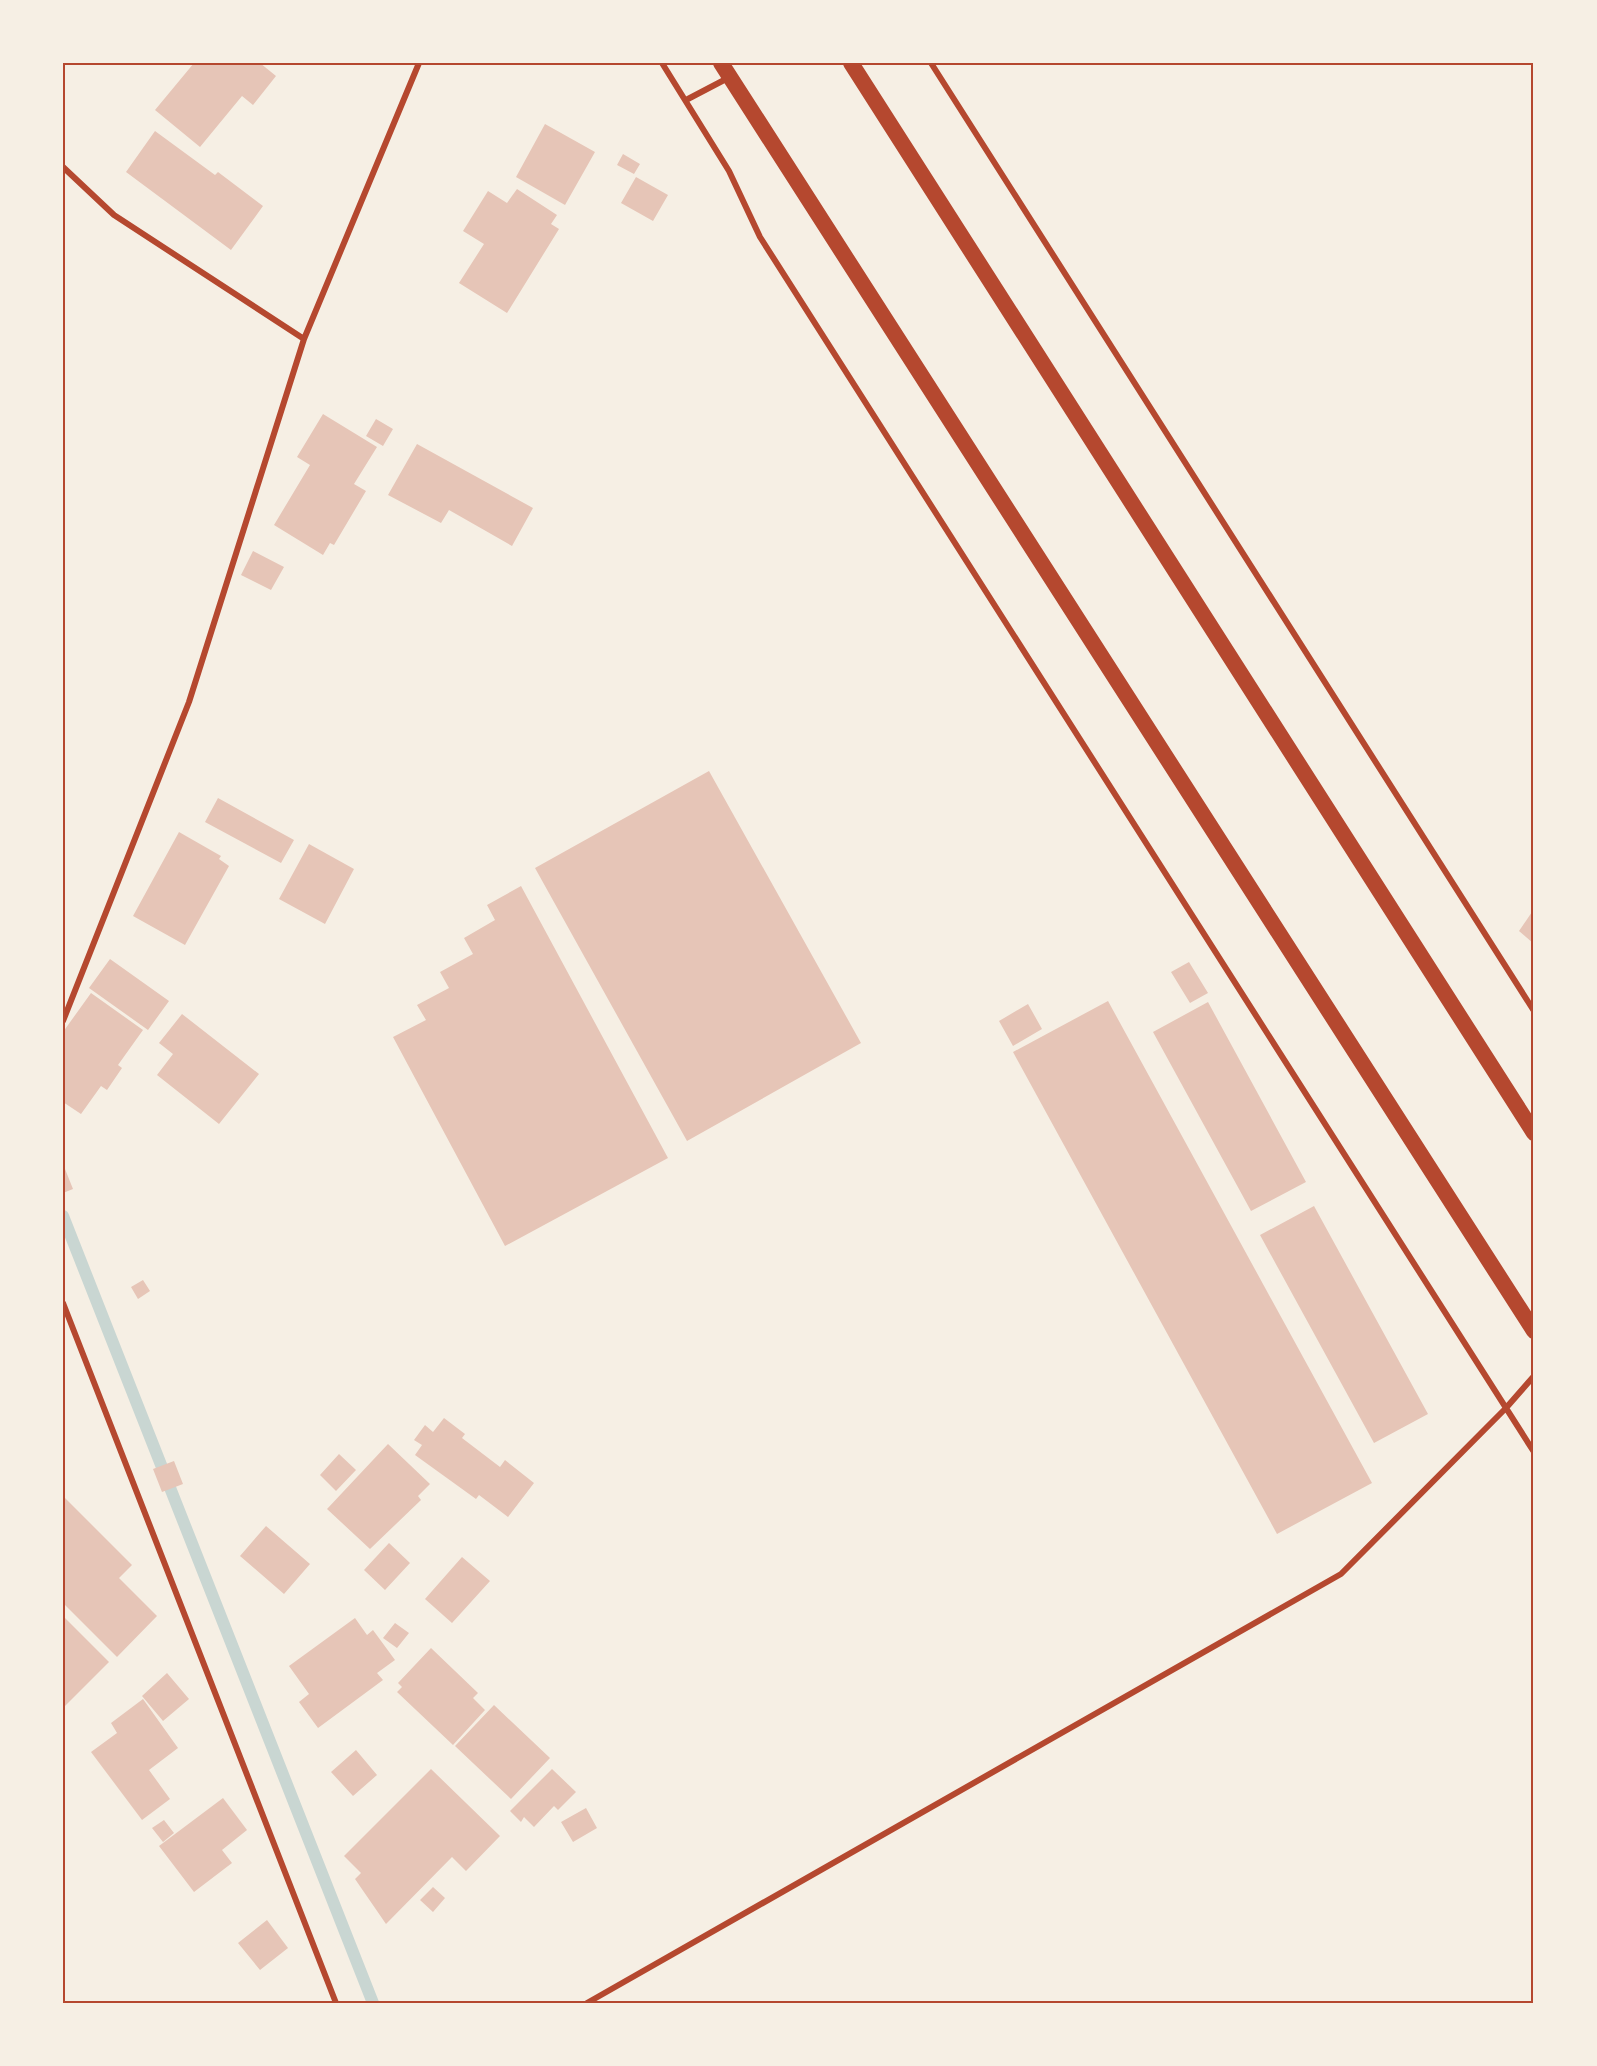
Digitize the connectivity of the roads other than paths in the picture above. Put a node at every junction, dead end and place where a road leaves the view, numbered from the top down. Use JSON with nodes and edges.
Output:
{"nodes":[{"id":1,"x":419,"y":63,"type":"edge"},
{"id":2,"x":662,"y":63,"type":"edge"},
{"id":3,"x":851,"y":63,"type":"edge"},
{"id":4,"x":931,"y":63,"type":"edge"},
{"id":5,"x":725,"y":70,"type":"edge"},
{"id":6,"x":686,"y":100,"type":"junction"},
{"id":7,"x":63,"y":167,"type":"edge"},
{"id":8,"x":304,"y":339,"type":"junction"},
{"id":9,"x":1534,"y":1011,"type":"edge"},
{"id":10,"x":63,"y":1022,"type":"edge"},
{"id":11,"x":1534,"y":1133,"type":"edge"},
{"id":12,"x":63,"y":1303,"type":"edge"},
{"id":13,"x":1534,"y":1330,"type":"edge"},
{"id":14,"x":1534,"y":1376,"type":"edge"},
{"id":15,"x":1506,"y":1408,"type":"junction"},
{"id":16,"x":1534,"y":1452,"type":"edge"},
{"id":17,"x":336,"y":2003,"type":"edge"},
{"id":18,"x":587,"y":2003,"type":"edge"}],
"edges":[{"from":1,"to":8,"type":"street"},
{"from":2,"to":6,"type":"street"},
{"from":3,"to":11,"type":"highway"},
{"from":4,"to":9,"type":"street"},
{"from":5,"to":6,"type":"street"},
{"from":5,"to":13,"type":"highway"},
{"from":6,"to":15,"type":"street"},
{"from":7,"to":8,"type":"street"},
{"from":8,"to":10,"type":"street"},
{"from":12,"to":17,"type":"street"},
{"from":14,"to":15,"type":"street"},
{"from":15,"to":16,"type":"street"},
{"from":15,"to":18,"type":"street"}]}
